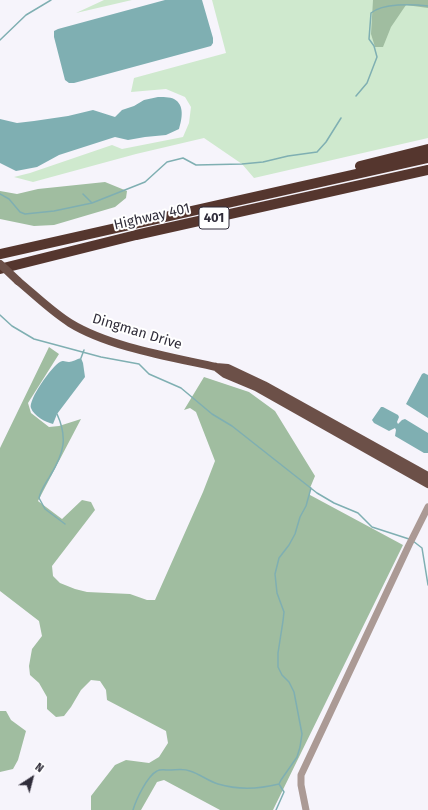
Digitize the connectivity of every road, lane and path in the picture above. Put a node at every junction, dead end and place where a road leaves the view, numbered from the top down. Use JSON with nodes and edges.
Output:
{"nodes":[{"id":1,"x":428,"y":149,"type":"edge"},
{"id":2,"x":428,"y":158,"type":"edge"},
{"id":3,"x":428,"y":170,"type":"edge"},
{"id":4,"x":314,"y":183,"type":"junction"},
{"id":5,"x":0,"y":254,"type":"edge"},
{"id":6,"x":0,"y":264,"type":"edge"},
{"id":7,"x":0,"y":268,"type":"edge"},
{"id":8,"x":216,"y":368,"type":"junction"},
{"id":9,"x":428,"y":476,"type":"edge"},
{"id":10,"x":428,"y":484,"type":"edge"},
{"id":11,"x":428,"y":507,"type":"edge"},
{"id":12,"x":306,"y":810,"type":"edge"}],
"edges":[{"from":1,"to":4,"type":"highway"},
{"from":2,"to":4,"type":"highway","name":"Highway 401","number":"401"},
{"from":3,"to":7,"type":"highway","name":"Highway 401","number":"401"},
{"from":4,"to":5,"type":"highway","name":"Highway 401","number":"401"},
{"from":6,"to":8,"type":"main road","name":"Dingman Drive","bridge":true},
{"from":8,"to":9,"type":"main road","name":"Dingman Drive"},
{"from":8,"to":10,"type":"main road","name":"Dingman Drive"},
{"from":11,"to":12,"type":"street"}]}
